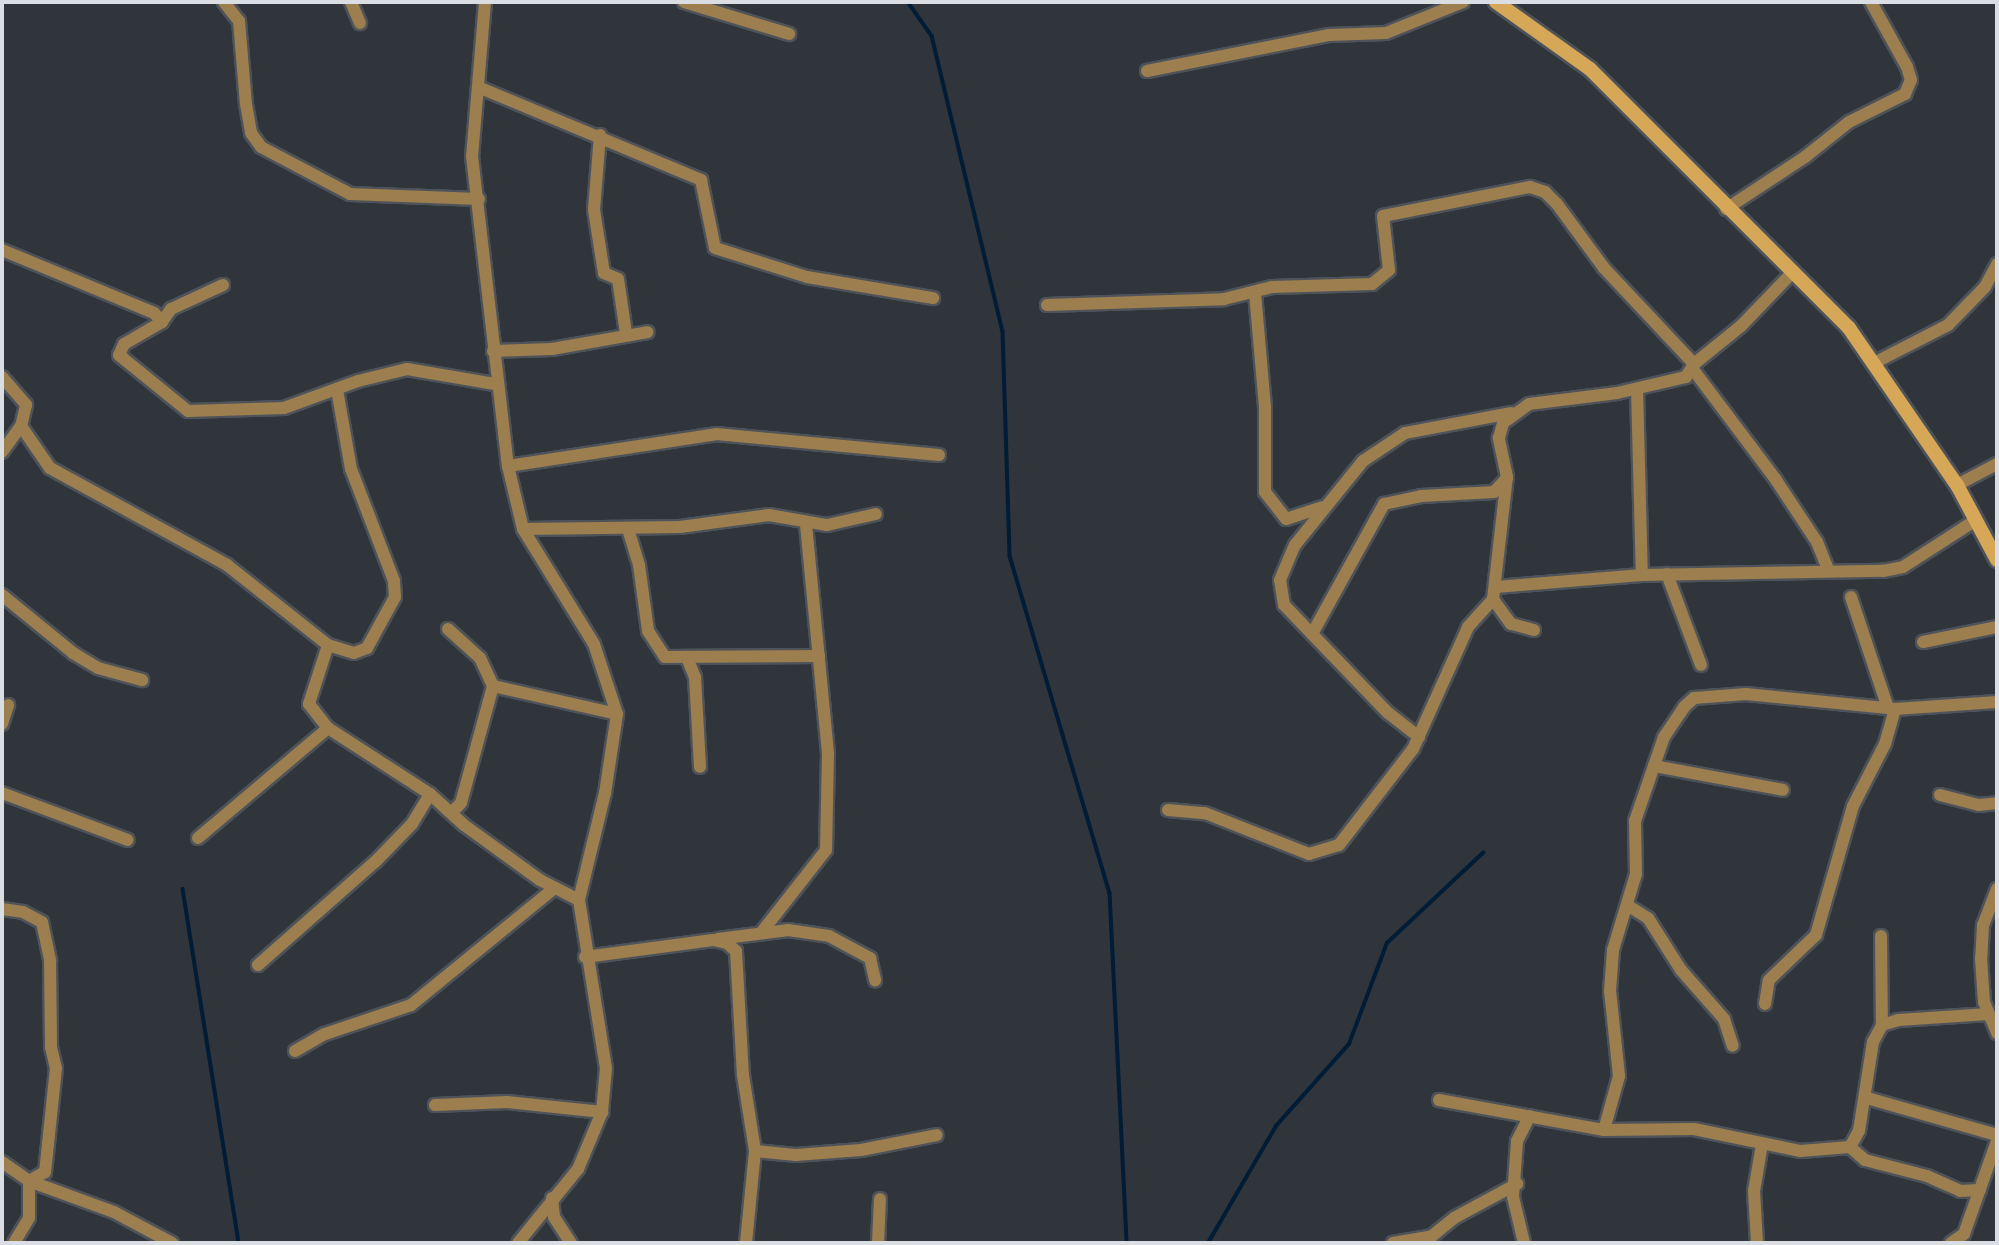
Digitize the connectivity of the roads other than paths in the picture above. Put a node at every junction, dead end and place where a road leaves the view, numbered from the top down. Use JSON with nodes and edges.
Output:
{"nodes":[{"id":1,"x":224,"y":2,"type":"edge"},
{"id":2,"x":351,"y":2,"type":"edge"},
{"id":3,"x":485,"y":2,"type":"edge"},
{"id":4,"x":684,"y":2,"type":"edge"},
{"id":5,"x":1463,"y":2,"type":"edge"},
{"id":6,"x":1496,"y":2,"type":"edge"},
{"id":7,"x":1871,"y":2,"type":"edge"},
{"id":8,"x":360,"y":23,"type":"dead end"},
{"id":9,"x":789,"y":34,"type":"dead end"},
{"id":10,"x":1147,"y":71,"type":"dead end"},
{"id":11,"x":478,"y":87,"type":"junction"},
{"id":12,"x":600,"y":135,"type":"junction"},
{"id":13,"x":479,"y":199,"type":"junction"},
{"id":14,"x":1726,"y":209,"type":"junction"},
{"id":15,"x":2,"y":250,"type":"edge"},
{"id":16,"x":1997,"y":264,"type":"edge"},
{"id":17,"x":1793,"y":272,"type":"junction"},
{"id":18,"x":223,"y":285,"type":"dead end"},
{"id":19,"x":1255,"y":293,"type":"junction"},
{"id":20,"x":933,"y":298,"type":"dead end"},
{"id":21,"x":1047,"y":305,"type":"dead end"},
{"id":22,"x":162,"y":322,"type":"junction"},
{"id":23,"x":648,"y":332,"type":"dead end"},
{"id":24,"x":626,"y":333,"type":"junction"},
{"id":25,"x":493,"y":351,"type":"junction"},
{"id":26,"x":1874,"y":363,"type":"junction"},
{"id":27,"x":1693,"y":366,"type":"junction"},
{"id":28,"x":2,"y":377,"type":"edge"},
{"id":29,"x":495,"y":384,"type":"junction"},
{"id":30,"x":1637,"y":389,"type":"junction"},
{"id":31,"x":337,"y":390,"type":"junction"},
{"id":32,"x":1511,"y":412,"type":"junction"},
{"id":33,"x":21,"y":426,"type":"junction"},
{"id":34,"x":2,"y":452,"type":"edge"},
{"id":35,"x":939,"y":455,"type":"dead end"},
{"id":36,"x":1997,"y":464,"type":"edge"},
{"id":37,"x":508,"y":466,"type":"junction"},
{"id":38,"x":1507,"y":477,"type":"junction"},
{"id":39,"x":1957,"y":485,"type":"junction"},
{"id":40,"x":1323,"y":507,"type":"junction"},
{"id":41,"x":876,"y":514,"type":"dead end"},
{"id":42,"x":1976,"y":520,"type":"junction"},
{"id":43,"x":806,"y":523,"type":"junction"},
{"id":44,"x":523,"y":529,"type":"junction"},
{"id":45,"x":628,"y":529,"type":"junction"},
{"id":46,"x":1997,"y":560,"type":"edge"},
{"id":47,"x":1829,"y":571,"type":"junction"},
{"id":48,"x":1667,"y":574,"type":"junction"},
{"id":49,"x":1642,"y":575,"type":"junction"},
{"id":50,"x":1494,"y":593,"type":"junction"},
{"id":51,"x":2,"y":595,"type":"edge"},
{"id":52,"x":1851,"y":597,"type":"dead end"},
{"id":53,"x":1997,"y":627,"type":"edge"},
{"id":54,"x":448,"y":629,"type":"dead end"},
{"id":55,"x":1534,"y":630,"type":"dead end"},
{"id":56,"x":1312,"y":634,"type":"junction"},
{"id":57,"x":1923,"y":642,"type":"dead end"},
{"id":58,"x":328,"y":645,"type":"junction"},
{"id":59,"x":820,"y":656,"type":"junction"},
{"id":60,"x":688,"y":660,"type":"junction"},
{"id":61,"x":1701,"y":665,"type":"dead end"},
{"id":62,"x":142,"y":680,"type":"dead end"},
{"id":63,"x":493,"y":686,"type":"junction"},
{"id":64,"x":1997,"y":702,"type":"edge"},
{"id":65,"x":8,"y":705,"type":"dead end"},
{"id":66,"x":1892,"y":709,"type":"junction"},
{"id":67,"x":617,"y":714,"type":"junction"},
{"id":68,"x":2,"y":724,"type":"edge"},
{"id":69,"x":328,"y":728,"type":"junction"},
{"id":70,"x":1419,"y":737,"type":"junction"},
{"id":71,"x":1654,"y":766,"type":"junction"},
{"id":72,"x":700,"y":767,"type":"dead end"},
{"id":73,"x":1783,"y":790,"type":"dead end"},
{"id":74,"x":2,"y":793,"type":"edge"},
{"id":75,"x":430,"y":794,"type":"junction"},
{"id":76,"x":1940,"y":795,"type":"dead end"},
{"id":77,"x":1997,"y":803,"type":"edge"},
{"id":78,"x":1168,"y":810,"type":"dead end"},
{"id":79,"x":452,"y":812,"type":"junction"},
{"id":80,"x":198,"y":838,"type":"dead end"},
{"id":81,"x":128,"y":840,"type":"dead end"},
{"id":82,"x":553,"y":889,"type":"junction"},
{"id":83,"x":1997,"y":889,"type":"edge"},
{"id":84,"x":579,"y":900,"type":"junction"},
{"id":85,"x":1627,"y":905,"type":"junction"},
{"id":86,"x":2,"y":909,"type":"edge"},
{"id":87,"x":761,"y":933,"type":"junction"},
{"id":88,"x":1881,"y":936,"type":"dead end"},
{"id":89,"x":713,"y":940,"type":"junction"},
{"id":90,"x":585,"y":957,"type":"junction"},
{"id":91,"x":258,"y":965,"type":"dead end"},
{"id":92,"x":875,"y":980,"type":"dead end"},
{"id":93,"x":1765,"y":1004,"type":"dead end"},
{"id":94,"x":1989,"y":1014,"type":"junction"},
{"id":95,"x":1882,"y":1025,"type":"junction"},
{"id":96,"x":1997,"y":1033,"type":"edge"},
{"id":97,"x":1733,"y":1046,"type":"dead end"},
{"id":98,"x":295,"y":1051,"type":"dead end"},
{"id":99,"x":1867,"y":1098,"type":"junction"},
{"id":100,"x":1439,"y":1100,"type":"dead end"},
{"id":101,"x":435,"y":1105,"type":"dead end"},
{"id":102,"x":602,"y":1112,"type":"junction"},
{"id":103,"x":1530,"y":1116,"type":"junction"},
{"id":104,"x":1604,"y":1129,"type":"junction"},
{"id":105,"x":937,"y":1135,"type":"dead end"},
{"id":106,"x":1997,"y":1135,"type":"edge"},
{"id":107,"x":1997,"y":1141,"type":"edge"},
{"id":108,"x":1762,"y":1144,"type":"junction"},
{"id":109,"x":1850,"y":1147,"type":"junction"},
{"id":110,"x":755,"y":1151,"type":"junction"},
{"id":111,"x":2,"y":1162,"type":"edge"},
{"id":112,"x":29,"y":1181,"type":"junction"},
{"id":113,"x":1517,"y":1184,"type":"junction"},
{"id":114,"x":1980,"y":1190,"type":"junction"},
{"id":115,"x":552,"y":1198,"type":"junction"},
{"id":116,"x":880,"y":1199,"type":"dead end"},
{"id":117,"x":14,"y":1243,"type":"edge"},
{"id":118,"x":172,"y":1243,"type":"edge"},
{"id":119,"x":518,"y":1243,"type":"edge"},
{"id":120,"x":571,"y":1243,"type":"edge"},
{"id":121,"x":746,"y":1243,"type":"edge"},
{"id":122,"x":878,"y":1243,"type":"edge"},
{"id":123,"x":1394,"y":1243,"type":"edge"},
{"id":124,"x":1524,"y":1243,"type":"edge"},
{"id":125,"x":1757,"y":1243,"type":"edge"},
{"id":126,"x":1951,"y":1243,"type":"edge"}],
"edges":[{"from":1,"to":13,"type":"street"},
{"from":2,"to":8,"type":"street"},
{"from":3,"to":11,"type":"street"},
{"from":4,"to":9,"type":"street"},
{"from":5,"to":10,"type":"street"},
{"from":6,"to":14,"type":"street"},
{"from":7,"to":14,"type":"street"},
{"from":11,"to":12,"type":"street"},
{"from":11,"to":13,"type":"street"},
{"from":12,"to":20,"type":"street"},
{"from":12,"to":24,"type":"street"},
{"from":13,"to":25,"type":"street"},
{"from":14,"to":17,"type":"street"},
{"from":15,"to":22,"type":"street"},
{"from":16,"to":26,"type":"street"},
{"from":17,"to":26,"type":"street"},
{"from":17,"to":27,"type":"street"},
{"from":18,"to":22,"type":"street"},
{"from":19,"to":21,"type":"street"},
{"from":19,"to":27,"type":"street"},
{"from":19,"to":40,"type":"street"},
{"from":22,"to":31,"type":"street"},
{"from":23,"to":24,"type":"street"},
{"from":24,"to":25,"type":"street"},
{"from":25,"to":29,"type":"street"},
{"from":26,"to":39,"type":"street"},
{"from":27,"to":30,"type":"street"},
{"from":27,"to":47,"type":"street"},
{"from":28,"to":33,"type":"street"},
{"from":29,"to":31,"type":"street"},
{"from":29,"to":37,"type":"street"},
{"from":30,"to":32,"type":"street"},
{"from":30,"to":49,"type":"street"},
{"from":31,"to":58,"type":"street"},
{"from":32,"to":38,"type":"street"},
{"from":32,"to":40,"type":"street"},
{"from":33,"to":34,"type":"street"},
{"from":33,"to":58,"type":"street"},
{"from":35,"to":37,"type":"street"},
{"from":36,"to":39,"type":"street"},
{"from":37,"to":44,"type":"street"},
{"from":38,"to":50,"type":"street"},
{"from":38,"to":56,"type":"street"},
{"from":39,"to":42,"type":"street"},
{"from":40,"to":56,"type":"street"},
{"from":41,"to":43,"type":"street"},
{"from":42,"to":46,"type":"street"},
{"from":42,"to":47,"type":"street"},
{"from":43,"to":45,"type":"street"},
{"from":43,"to":59,"type":"street"},
{"from":44,"to":45,"type":"street"},
{"from":44,"to":67,"type":"street"},
{"from":45,"to":60,"type":"street"},
{"from":47,"to":48,"type":"street"},
{"from":48,"to":49,"type":"street"},
{"from":48,"to":61,"type":"street"},
{"from":49,"to":50,"type":"street"},
{"from":50,"to":55,"type":"street"},
{"from":50,"to":70,"type":"street"},
{"from":51,"to":62,"type":"street"},
{"from":52,"to":66,"type":"street"},
{"from":53,"to":57,"type":"street"},
{"from":54,"to":63,"type":"street"},
{"from":56,"to":70,"type":"street"},
{"from":58,"to":69,"type":"street"},
{"from":59,"to":60,"type":"street"},
{"from":59,"to":87,"type":"street"},
{"from":60,"to":72,"type":"street"},
{"from":63,"to":67,"type":"street"},
{"from":63,"to":79,"type":"street"},
{"from":64,"to":66,"type":"street"},
{"from":65,"to":68,"type":"street"},
{"from":66,"to":71,"type":"street"},
{"from":66,"to":93,"type":"street"},
{"from":67,"to":84,"type":"street"},
{"from":69,"to":75,"type":"street"},
{"from":69,"to":80,"type":"street"},
{"from":70,"to":78,"type":"street"},
{"from":71,"to":73,"type":"street"},
{"from":71,"to":85,"type":"street"},
{"from":74,"to":81,"type":"street"},
{"from":75,"to":79,"type":"street"},
{"from":75,"to":91,"type":"street"},
{"from":76,"to":77,"type":"street"},
{"from":79,"to":82,"type":"street"},
{"from":82,"to":84,"type":"street"},
{"from":82,"to":98,"type":"street"},
{"from":83,"to":94,"type":"street"},
{"from":84,"to":90,"type":"street"},
{"from":85,"to":97,"type":"street"},
{"from":85,"to":104,"type":"street"},
{"from":86,"to":112,"type":"street"},
{"from":87,"to":89,"type":"street"},
{"from":87,"to":92,"type":"street"},
{"from":88,"to":95,"type":"street"},
{"from":89,"to":90,"type":"street"},
{"from":89,"to":110,"type":"street"},
{"from":90,"to":102,"type":"street"},
{"from":94,"to":95,"type":"street"},
{"from":94,"to":96,"type":"street"},
{"from":95,"to":99,"type":"street"},
{"from":99,"to":106,"type":"street"},
{"from":99,"to":109,"type":"street"},
{"from":100,"to":103,"type":"street"},
{"from":101,"to":102,"type":"street"},
{"from":102,"to":115,"type":"street"},
{"from":103,"to":104,"type":"street"},
{"from":103,"to":113,"type":"street"},
{"from":104,"to":108,"type":"street"},
{"from":105,"to":110,"type":"street"},
{"from":107,"to":114,"type":"street"},
{"from":108,"to":109,"type":"street"},
{"from":108,"to":125,"type":"street"},
{"from":109,"to":114,"type":"street"},
{"from":110,"to":121,"type":"street"},
{"from":111,"to":112,"type":"street"},
{"from":112,"to":117,"type":"street"},
{"from":112,"to":118,"type":"street"},
{"from":113,"to":123,"type":"street"},
{"from":113,"to":124,"type":"street"},
{"from":114,"to":126,"type":"street"},
{"from":115,"to":119,"type":"street"},
{"from":115,"to":120,"type":"street"},
{"from":116,"to":122,"type":"street"}]}
